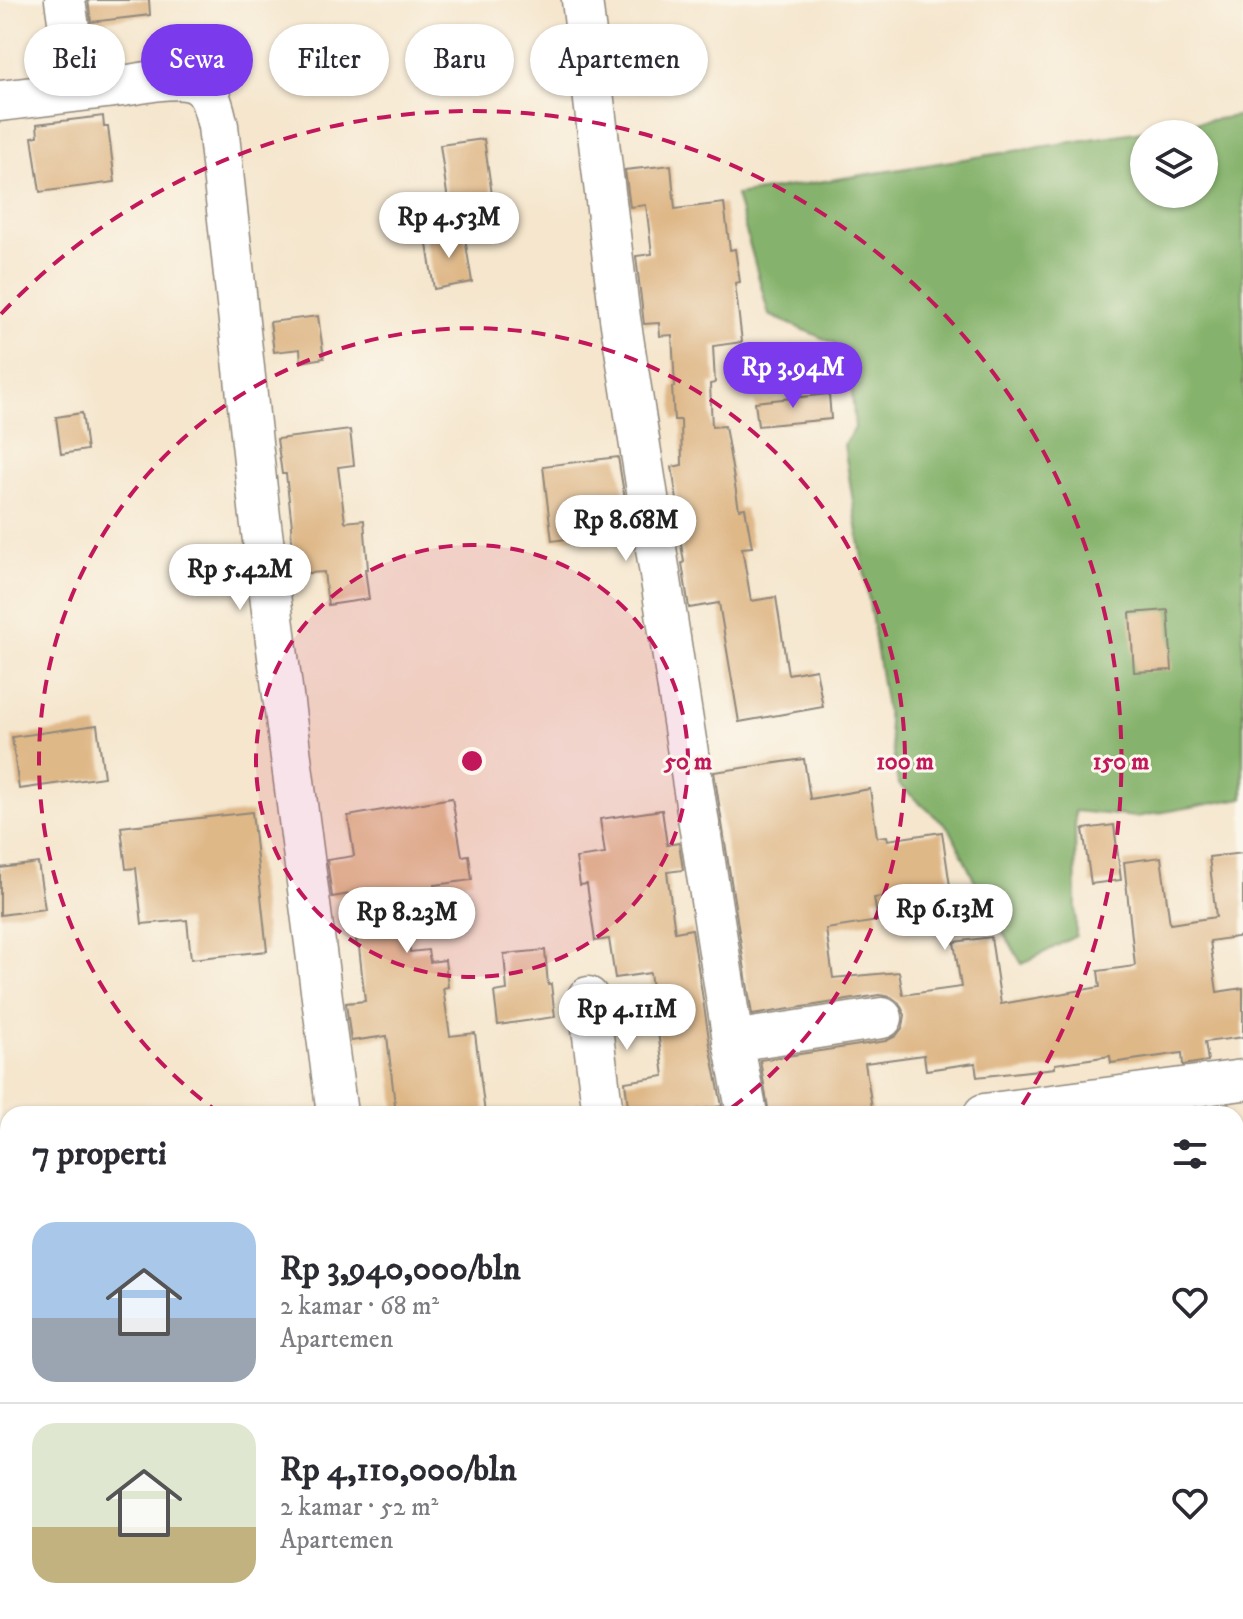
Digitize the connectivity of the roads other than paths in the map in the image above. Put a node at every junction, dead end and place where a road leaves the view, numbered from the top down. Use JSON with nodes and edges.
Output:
{"nodes":[{"id":1,"x":65,"y":0,"type":"edge"},
{"id":2,"x":582,"y":0,"type":"edge"},
{"id":3,"x":68,"y":24,"type":"edge"},
{"id":4,"x":125,"y":84,"type":"edge"},
{"id":5,"x":35,"y":96,"type":"edge"},
{"id":6,"x":0,"y":101,"type":"edge"},
{"id":7,"x":588,"y":997,"type":"dead end"},
{"id":8,"x":882,"y":1018,"type":"dead end"},
{"id":9,"x":733,"y":1041,"type":"junction"},
{"id":10,"x":1221,"y":1093,"type":"edge"},
{"id":11,"x":336,"y":1106,"type":"edge"},
{"id":12,"x":602,"y":1106,"type":"edge"},
{"id":13,"x":745,"y":1106,"type":"edge"},
{"id":14,"x":1074,"y":1106,"type":"edge"}],
"edges":[{"from":1,"to":3,"type":"street"},
{"from":2,"to":9,"type":"street"},
{"from":4,"to":11,"type":"street"},
{"from":5,"to":6,"type":"street"},
{"from":7,"to":12,"type":"street"},
{"from":8,"to":9,"type":"street"},
{"from":9,"to":13,"type":"street"},
{"from":10,"to":14,"type":"street"}]}
